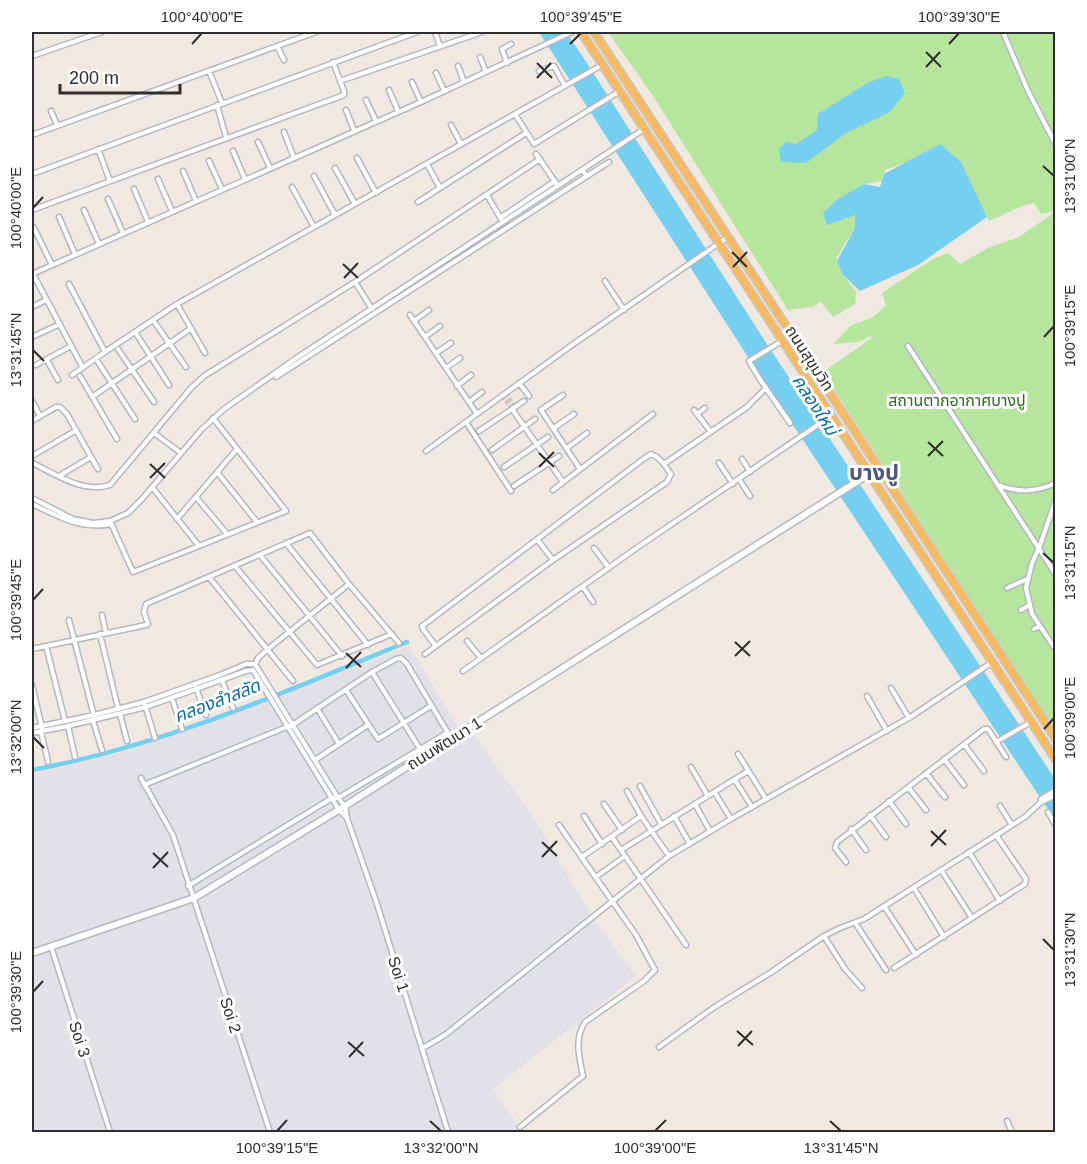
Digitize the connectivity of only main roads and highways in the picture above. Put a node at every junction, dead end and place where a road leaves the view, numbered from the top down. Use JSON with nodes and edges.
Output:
{"nodes":[{"id":1,"x":581,"y":32,"type":"edge"},
{"id":2,"x":594,"y":32,"type":"edge"},
{"id":3,"x":869,"y":474,"type":"junction"},
{"id":4,"x":1056,"y":739,"type":"edge"},
{"id":5,"x":1056,"y":760,"type":"edge"},
{"id":6,"x":32,"y":953,"type":"edge"}],
"edges":[{"from":1,"to":3,"type":"highway","name":"ถนนสุขุมวิท"},
{"from":2,"to":4,"type":"highway","name":"ถนนสุขุมวิท"},
{"from":3,"to":5,"type":"highway","name":"ถนนสุขุมวิท"},
{"from":3,"to":6,"type":"main road","name":"ถนนพัฒนา 1"}]}
